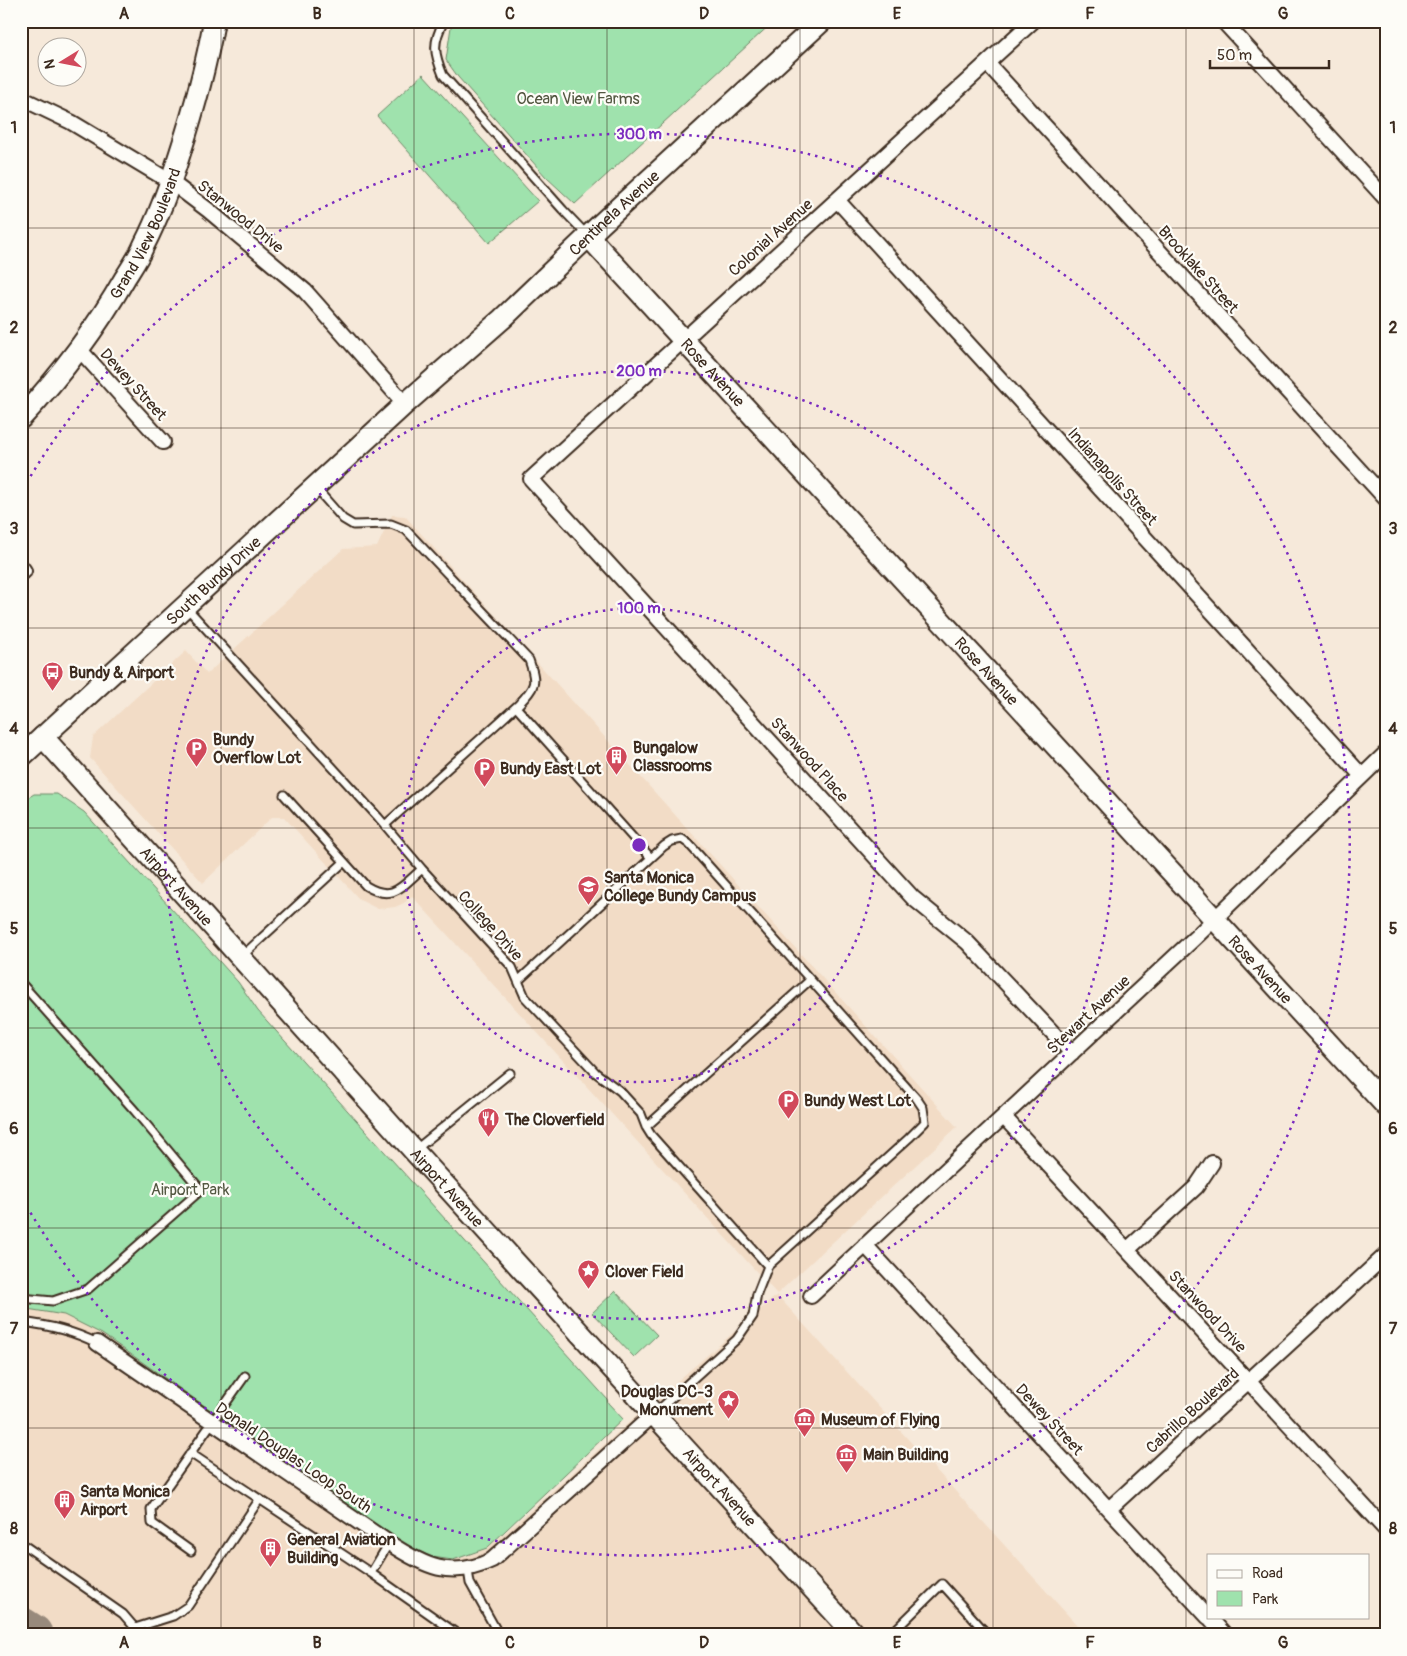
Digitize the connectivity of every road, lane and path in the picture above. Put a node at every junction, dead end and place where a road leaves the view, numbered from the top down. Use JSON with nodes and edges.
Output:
{"nodes":[{"id":1,"x":214,"y":21,"type":"edge"},
{"id":2,"x":444,"y":21,"type":"edge"},
{"id":3,"x":822,"y":21,"type":"edge"},
{"id":4,"x":1033,"y":21,"type":"edge"},
{"id":5,"x":1223,"y":21,"type":"edge"},
{"id":6,"x":987,"y":63,"type":"junction"},
{"id":7,"x":21,"y":98,"type":"edge"},
{"id":8,"x":171,"y":182,"type":"junction"},
{"id":9,"x":1386,"y":199,"type":"edge"},
{"id":10,"x":837,"y":200,"type":"junction"},
{"id":11,"x":588,"y":236,"type":"junction"},
{"id":12,"x":684,"y":340,"type":"junction"},
{"id":13,"x":79,"y":349,"type":"junction"},
{"id":14,"x":405,"y":404,"type":"junction"},
{"id":15,"x":21,"y":418,"type":"edge"},
{"id":16,"x":163,"y":442,"type":"dead end"},
{"id":17,"x":531,"y":480,"type":"joint"},
{"id":18,"x":315,"y":487,"type":"junction"},
{"id":19,"x":1386,"y":499,"type":"edge"},
{"id":20,"x":185,"y":606,"type":"junction"},
{"id":21,"x":516,"y":707,"type":"junction"},
{"id":22,"x":44,"y":737,"type":"junction"},
{"id":23,"x":1386,"y":753,"type":"edge"},
{"id":24,"x":21,"y":757,"type":"edge"},
{"id":25,"x":1362,"y":776,"type":"junction"},
{"id":26,"x":284,"y":795,"type":"dead end"},
{"id":27,"x":385,"y":825,"type":"junction"},
{"id":28,"x":651,"y":858,"type":"junction"},
{"id":29,"x":344,"y":862,"type":"junction"},
{"id":30,"x":422,"y":870,"type":"junction"},
{"id":31,"x":1213,"y":919,"type":"junction"},
{"id":32,"x":240,"y":958,"type":"junction"},
{"id":33,"x":810,"y":980,"type":"junction"},
{"id":34,"x":518,"y":981,"type":"junction"},
{"id":35,"x":21,"y":983,"type":"edge"},
{"id":36,"x":1072,"y":1053,"type":"junction"},
{"id":37,"x":510,"y":1073,"type":"dead end"},
{"id":38,"x":1386,"y":1106,"type":"edge"},
{"id":39,"x":1004,"y":1117,"type":"junction"},
{"id":40,"x":646,"y":1127,"type":"junction"},
{"id":41,"x":414,"y":1151,"type":"junction"},
{"id":42,"x":1212,"y":1163,"type":"dead end"},
{"id":43,"x":865,"y":1245,"type":"junction"},
{"id":44,"x":1127,"y":1250,"type":"junction"},
{"id":45,"x":1386,"y":1255,"type":"edge"},
{"id":46,"x":768,"y":1266,"type":"junction"},
{"id":47,"x":811,"y":1296,"type":"dead end"},
{"id":48,"x":21,"y":1298,"type":"edge"},
{"id":49,"x":21,"y":1322,"type":"edge"},
{"id":50,"x":97,"y":1343,"type":"joint"},
{"id":51,"x":245,"y":1376,"type":"dead end"},
{"id":52,"x":1249,"y":1381,"type":"junction"},
{"id":53,"x":654,"y":1414,"type":"junction"},
{"id":54,"x":212,"y":1423,"type":"junction"},
{"id":55,"x":190,"y":1453,"type":"junction"},
{"id":56,"x":259,"y":1500,"type":"junction"},
{"id":57,"x":1109,"y":1508,"type":"junction"},
{"id":58,"x":1386,"y":1530,"type":"edge"},
{"id":59,"x":21,"y":1543,"type":"edge"},
{"id":60,"x":388,"y":1543,"type":"junction"},
{"id":61,"x":191,"y":1551,"type":"dead end"},
{"id":62,"x":468,"y":1570,"type":"junction"},
{"id":63,"x":371,"y":1573,"type":"junction"},
{"id":64,"x":1207,"y":1616,"type":"edge"},
{"id":65,"x":1209,"y":1618,"type":"edge"},
{"id":66,"x":135,"y":1631,"type":"edge"},
{"id":67,"x":459,"y":1635,"type":"edge"},
{"id":68,"x":499,"y":1635,"type":"edge"},
{"id":69,"x":855,"y":1635,"type":"edge"},
{"id":70,"x":890,"y":1635,"type":"edge"},
{"id":71,"x":988,"y":1635,"type":"edge"},
{"id":72,"x":1225,"y":1635,"type":"edge"}],
"edges":[{"from":1,"to":8,"type":"street","name":"Grand View Boulevard"},
{"from":2,"to":11,"type":"lane"},
{"from":3,"to":11,"type":"street","name":"Centinela Avenue"},
{"from":4,"to":6,"type":"street","name":"Colonial Avenue"},
{"from":5,"to":9,"type":"street"},
{"from":6,"to":10,"type":"street","name":"Colonial Avenue"},
{"from":6,"to":19,"type":"street","name":"Brooklake Street"},
{"from":7,"to":8,"type":"street","name":"Stanwood Drive"},
{"from":8,"to":13,"type":"street","name":"Grand View Boulevard"},
{"from":8,"to":14,"type":"street","name":"Stanwood Drive"},
{"from":10,"to":12,"type":"street","name":"Colonial Avenue"},
{"from":10,"to":25,"type":"street","name":"Indianapolis Street"},
{"from":11,"to":12,"type":"street","name":"Rose Avenue"},
{"from":11,"to":14,"type":"street","name":"Centinela Avenue"},
{"from":12,"to":17,"type":"street","name":"Colonial Avenue"},
{"from":12,"to":31,"type":"street","name":"Rose Avenue"},
{"from":13,"to":15,"type":"street","name":"Grand View Boulevard"},
{"from":13,"to":16,"type":"street","name":"Dewey Street"},
{"from":14,"to":18,"type":"street","name":"South Bundy Drive"},
{"from":17,"to":36,"type":"street","name":"Stanwood Place"},
{"from":18,"to":20,"type":"street","name":"South Bundy Drive"},
{"from":18,"to":21,"type":"lane"},
{"from":20,"to":22,"type":"street","name":"South Bundy Drive"},
{"from":20,"to":27,"type":"lane","name":"College Drive"},
{"from":21,"to":27,"type":"lane"},
{"from":21,"to":28,"type":"lane"},
{"from":22,"to":24,"type":"street","name":"South Bundy Drive"},
{"from":22,"to":32,"type":"street","name":"Airport Avenue"},
{"from":23,"to":25,"type":"street","name":"Stewart Avenue"},
{"from":25,"to":31,"type":"street","name":"Stewart Avenue"},
{"from":26,"to":29,"type":"lane"},
{"from":27,"to":30,"type":"lane","name":"College Drive"},
{"from":28,"to":33,"type":"lane"},
{"from":28,"to":34,"type":"lane"},
{"from":29,"to":30,"type":"lane"},
{"from":29,"to":32,"type":"lane"},
{"from":30,"to":34,"type":"lane","name":"College Drive"},
{"from":31,"to":36,"type":"street","name":"Stewart Avenue"},
{"from":31,"to":38,"type":"street","name":"Rose Avenue"},
{"from":32,"to":41,"type":"street","name":"Airport Avenue"},
{"from":33,"to":40,"type":"lane"},
{"from":33,"to":46,"type":"lane"},
{"from":34,"to":40,"type":"lane","name":"College Drive"},
{"from":35,"to":48,"type":"lane"},
{"from":36,"to":39,"type":"street","name":"Stewart Avenue"},
{"from":37,"to":41,"type":"lane"},
{"from":39,"to":43,"type":"street","name":"Stewart Avenue"},
{"from":39,"to":44,"type":"street","name":"Stanwood Drive"},
{"from":40,"to":46,"type":"lane","name":"College Drive"},
{"from":41,"to":53,"type":"street","name":"Airport Avenue"},
{"from":42,"to":44,"type":"street"},
{"from":43,"to":47,"type":"street","name":"Stewart Avenue"},
{"from":43,"to":57,"type":"street","name":"Dewey Street"},
{"from":44,"to":52,"type":"street","name":"Stanwood Drive"},
{"from":45,"to":52,"type":"street","name":"Cabrillo Boulevard"},
{"from":46,"to":53,"type":"lane"},
{"from":49,"to":50,"type":"lane","name":"Donald Douglas Loop South"},
{"from":50,"to":54,"type":"street","name":"Donald Douglas Loop South"},
{"from":51,"to":54,"type":"lane"},
{"from":52,"to":57,"type":"street","name":"Cabrillo Boulevard"},
{"from":52,"to":58,"type":"street","name":"Stanwood Drive"},
{"from":53,"to":62,"type":"street","name":"Donald Douglas Loop South"},
{"from":53,"to":69,"type":"street","name":"Airport Avenue"},
{"from":54,"to":55,"type":"lane"},
{"from":54,"to":60,"type":"street","name":"Donald Douglas Loop South"},
{"from":55,"to":56,"type":"lane"},
{"from":55,"to":61,"type":"lane"},
{"from":56,"to":63,"type":"lane"},
{"from":56,"to":66,"type":"lane"},
{"from":57,"to":64,"type":"street","name":"Dewey Street"},
{"from":59,"to":66,"type":"lane"},
{"from":60,"to":62,"type":"street","name":"Donald Douglas Loop South"},
{"from":60,"to":63,"type":"lane"},
{"from":62,"to":68,"type":"lane"},
{"from":63,"to":67,"type":"lane"},
{"from":65,"to":72,"type":"street","name":"Dewey Street"},
{"from":70,"to":71,"type":"lane"}]}
